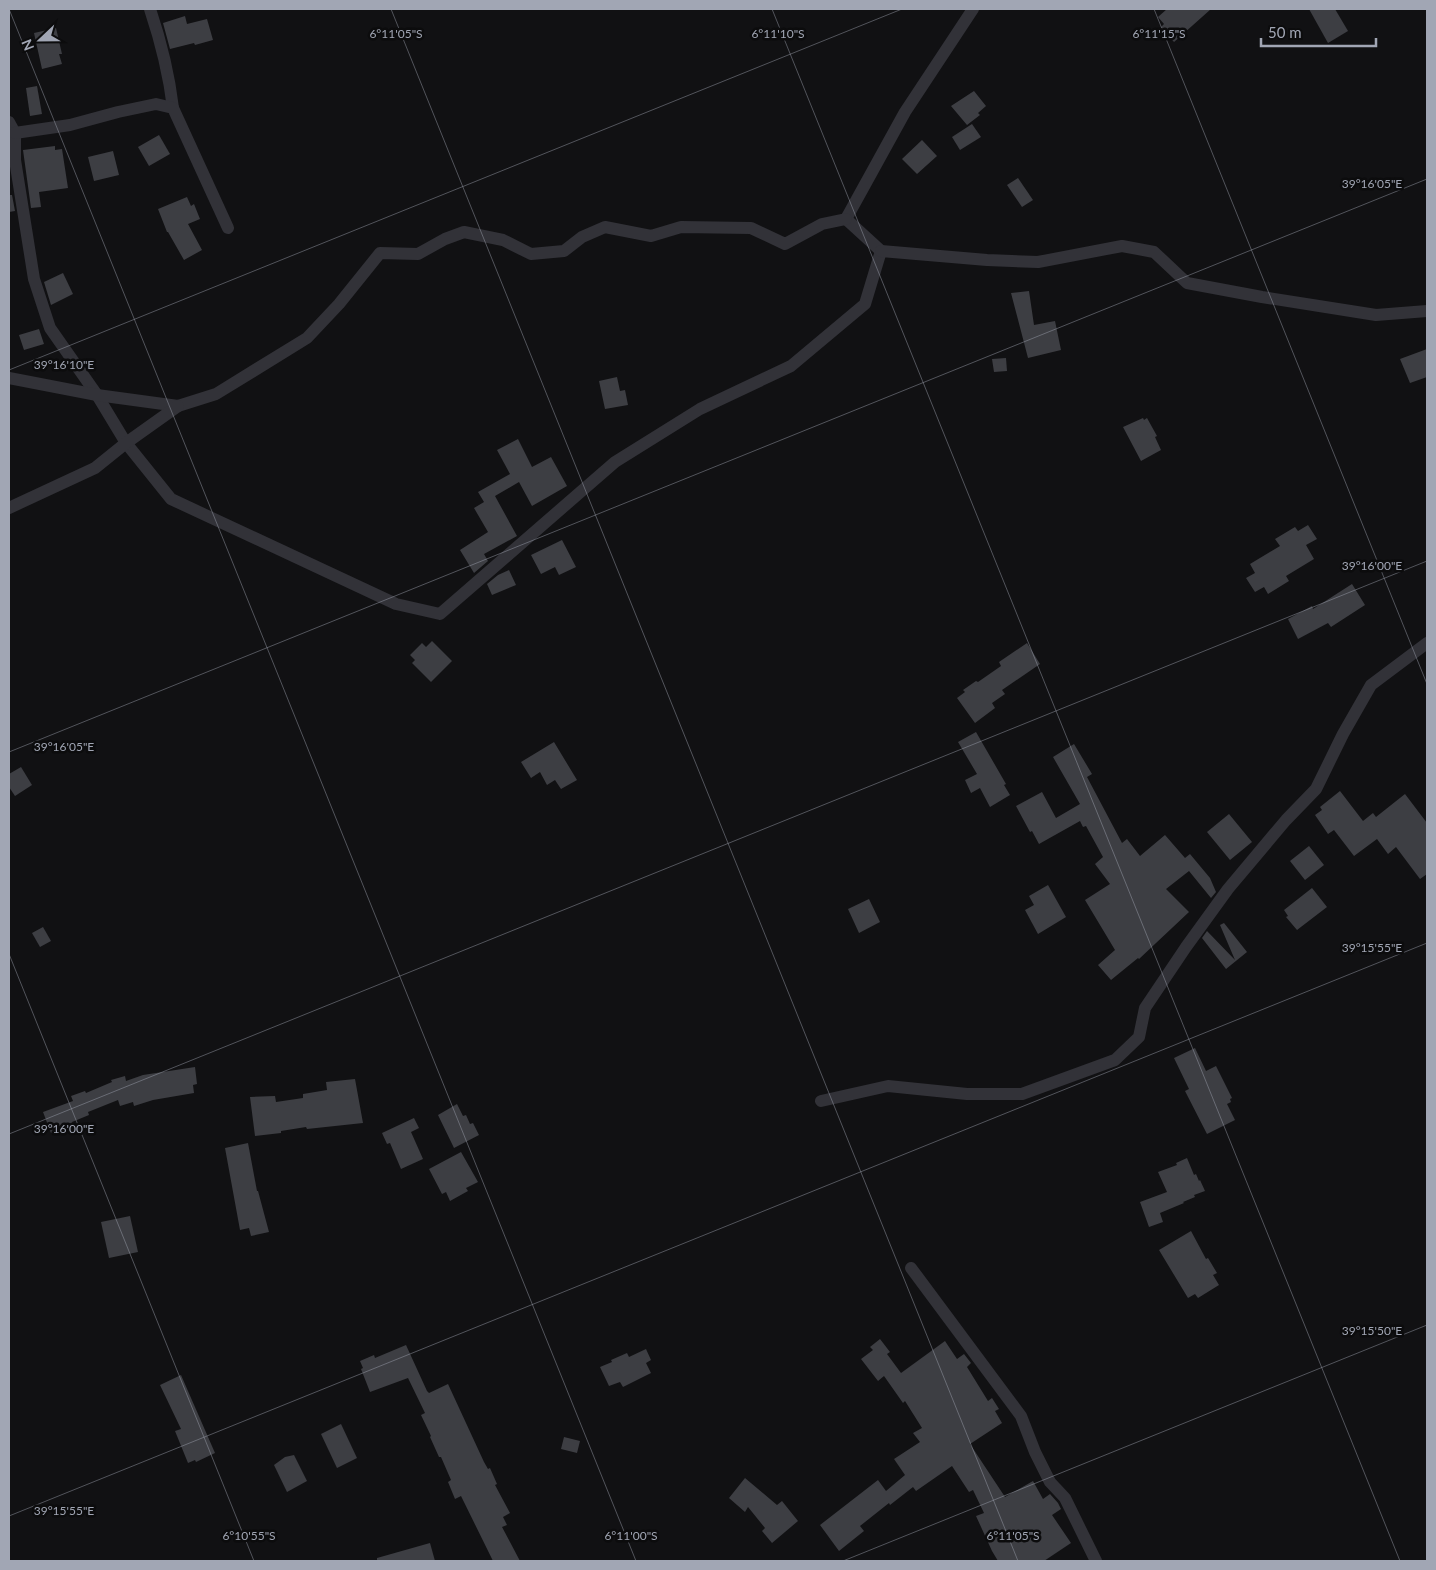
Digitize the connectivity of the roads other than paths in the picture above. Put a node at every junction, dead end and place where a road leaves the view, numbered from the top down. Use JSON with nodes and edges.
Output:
{"nodes":[{"id":1,"x":150,"y":9,"type":"edge"},
{"id":2,"x":973,"y":9,"type":"edge"},
{"id":3,"x":174,"y":108,"type":"junction"},
{"id":4,"x":12,"y":128,"type":"edge"},
{"id":5,"x":846,"y":219,"type":"junction"},
{"id":6,"x":228,"y":228,"type":"dead end"},
{"id":7,"x":881,"y":251,"type":"junction"},
{"id":8,"x":1427,"y":311,"type":"edge"},
{"id":9,"x":9,"y":378,"type":"edge"},
{"id":10,"x":97,"y":394,"type":"junction"},
{"id":11,"x":178,"y":406,"type":"junction"},
{"id":12,"x":126,"y":443,"type":"junction"},
{"id":13,"x":9,"y":508,"type":"edge"},
{"id":14,"x":1427,"y":643,"type":"edge"},
{"id":15,"x":821,"y":1101,"type":"dead end"},
{"id":16,"x":911,"y":1268,"type":"dead end"},
{"id":17,"x":1096,"y":1561,"type":"edge"}],
"edges":[{"from":1,"to":3,"type":"street"},
{"from":2,"to":5,"type":"street"},
{"from":3,"to":4,"type":"street"},
{"from":3,"to":6,"type":"street"},
{"from":4,"to":10,"type":"street"},
{"from":5,"to":7,"type":"street"},
{"from":5,"to":11,"type":"street"},
{"from":7,"to":8,"type":"street"},
{"from":7,"to":12,"type":"street"},
{"from":9,"to":10,"type":"street"},
{"from":10,"to":11,"type":"street"},
{"from":10,"to":12,"type":"street"},
{"from":11,"to":12,"type":"street"},
{"from":12,"to":13,"type":"street"},
{"from":14,"to":15,"type":"street"},
{"from":16,"to":17,"type":"street"}]}
